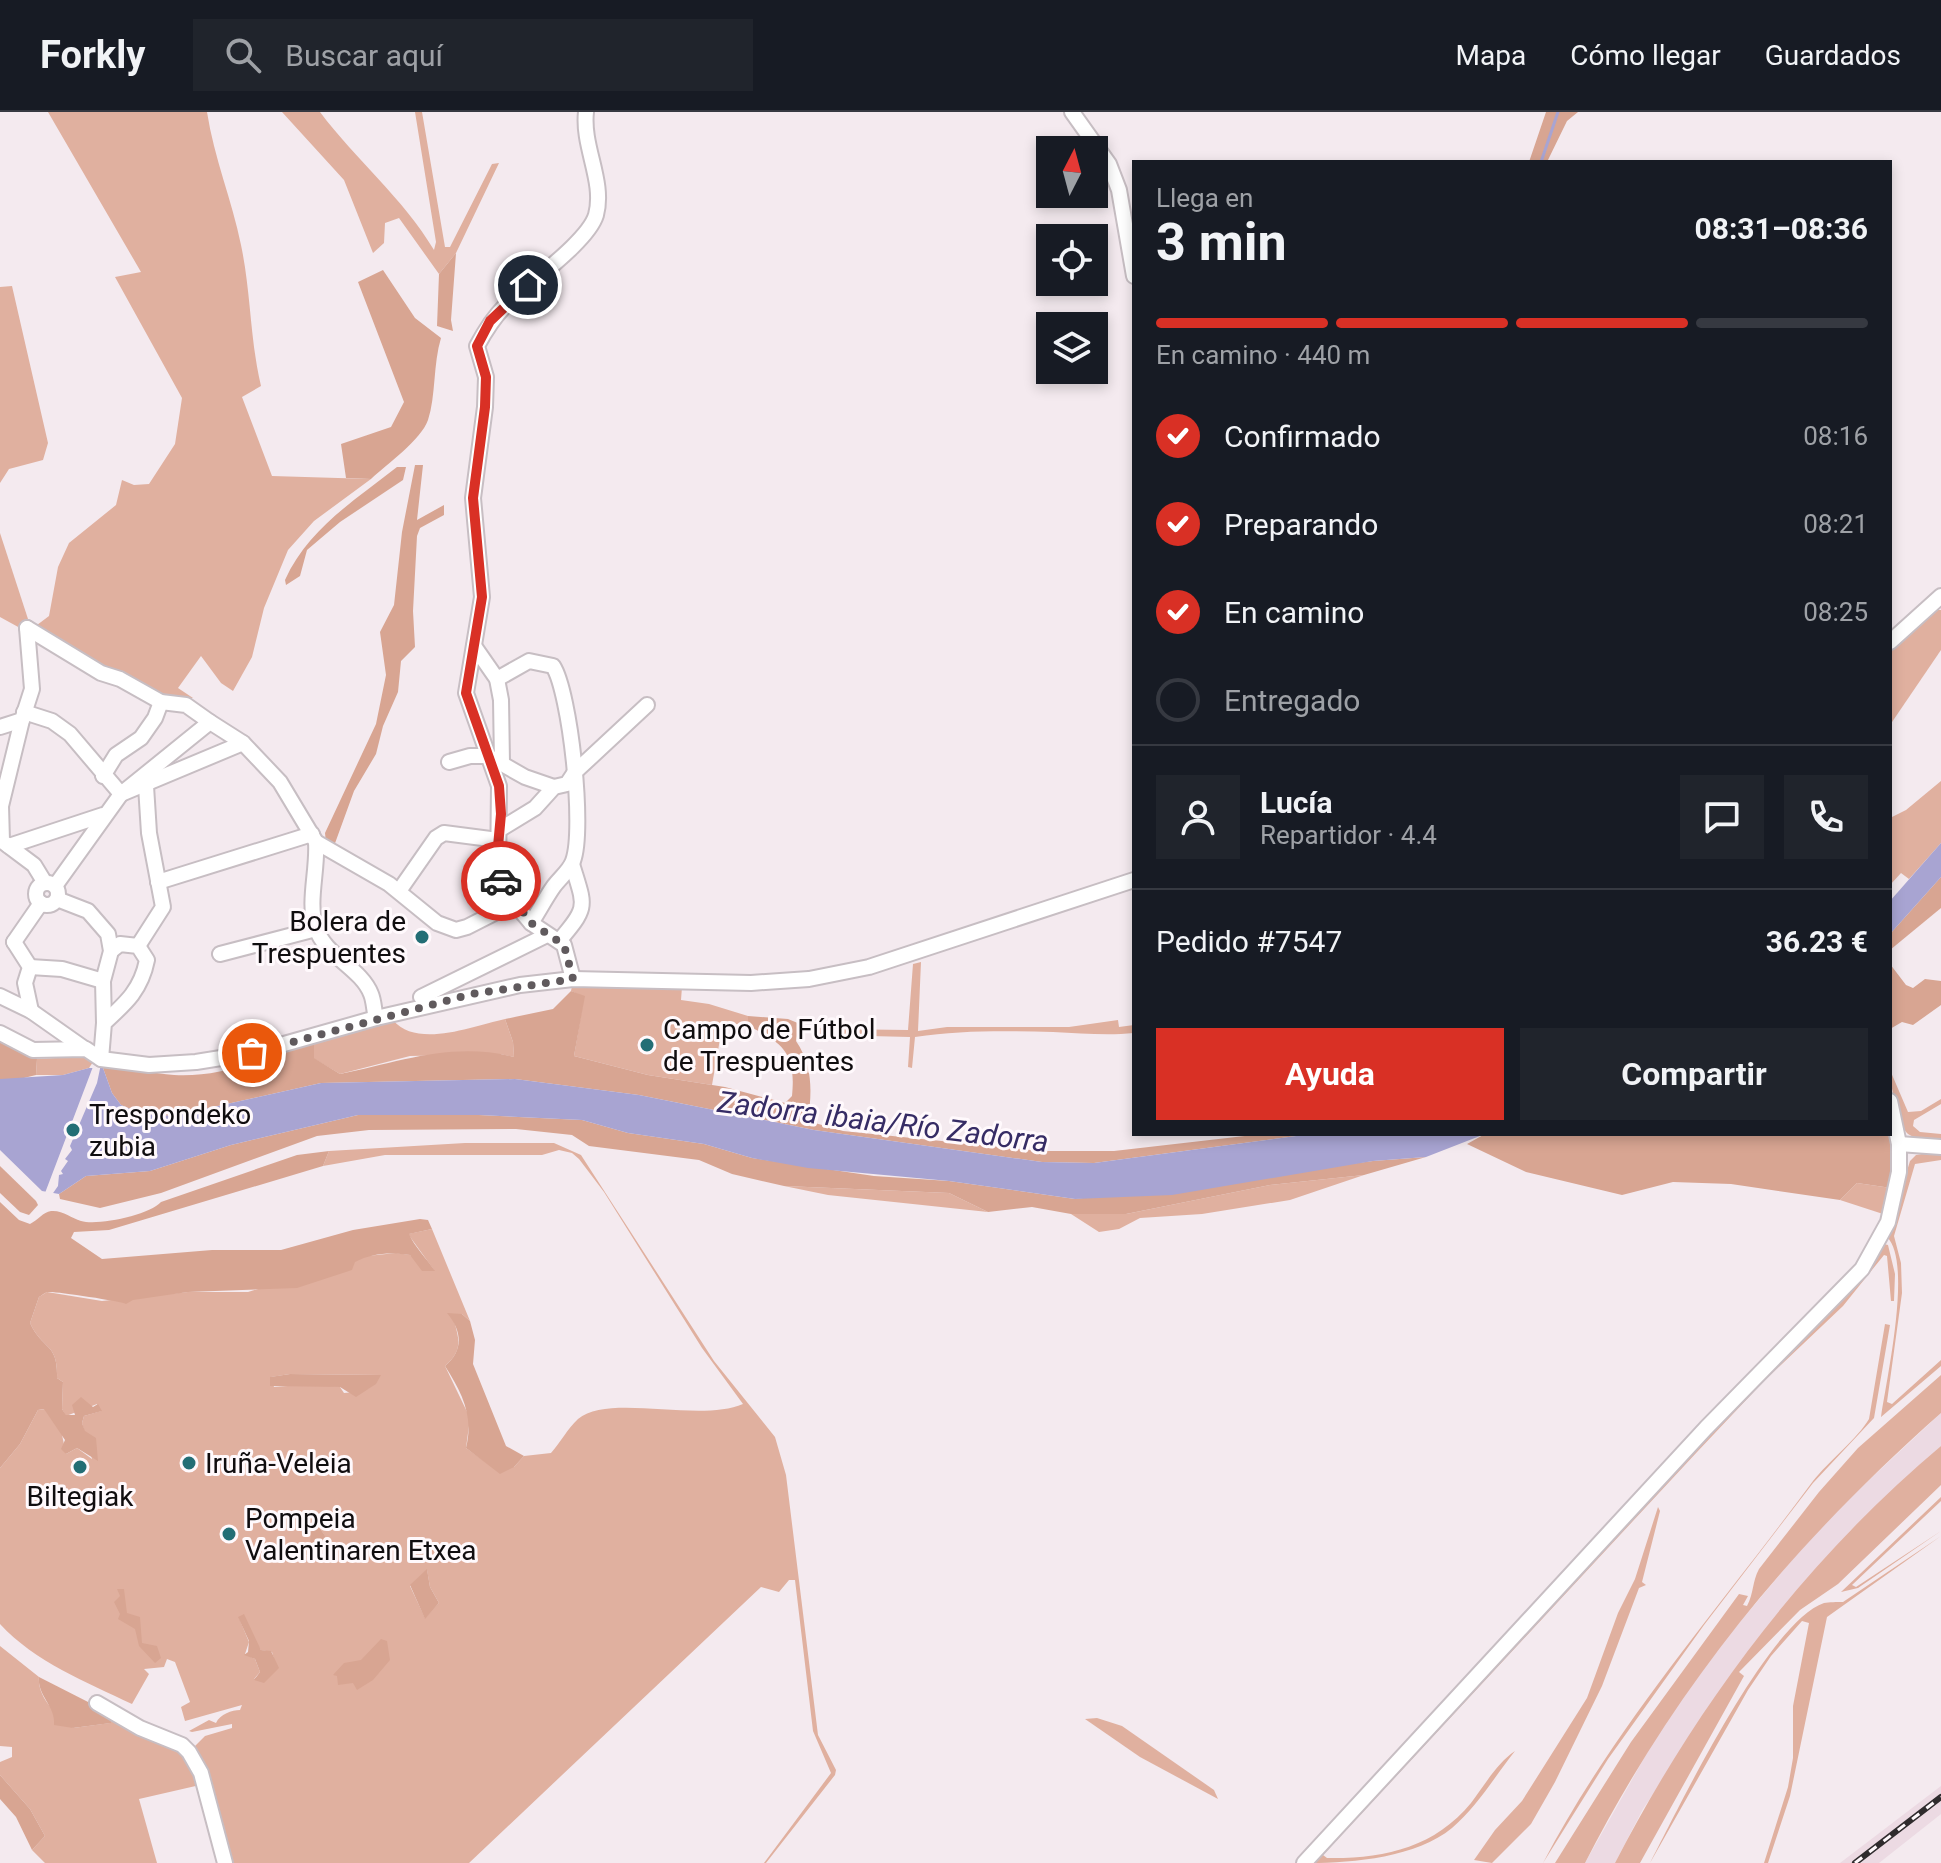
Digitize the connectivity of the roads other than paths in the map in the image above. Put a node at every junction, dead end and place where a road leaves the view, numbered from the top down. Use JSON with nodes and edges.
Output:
{"nodes":[{"id":1,"x":586,"y":112,"type":"edge"},
{"id":2,"x":1072,"y":112,"type":"edge"},
{"id":3,"x":1132,"y":266,"type":"edge"},
{"id":4,"x":1941,"y":596,"type":"edge"},
{"id":5,"x":1892,"y":640,"type":"edge"},
{"id":6,"x":474,"y":646,"type":"junction"},
{"id":7,"x":497,"y":679,"type":"junction"},
{"id":8,"x":161,"y":702,"type":"junction"},
{"id":9,"x":647,"y":705,"type":"dead end"},
{"id":10,"x":23,"y":716,"type":"junction"},
{"id":11,"x":210,"y":722,"type":"junction"},
{"id":12,"x":0,"y":727,"type":"edge"},
{"id":13,"x":243,"y":743,"type":"junction"},
{"id":14,"x":495,"y":759,"type":"junction"},
{"id":15,"x":449,"y":762,"type":"dead end"},
{"id":16,"x":575,"y":772,"type":"junction"},
{"id":17,"x":103,"y":776,"type":"junction"},
{"id":18,"x":146,"y":786,"type":"junction"},
{"id":19,"x":554,"y":787,"type":"junction"},
{"id":20,"x":121,"y":794,"type":"junction"},
{"id":21,"x":103,"y":814,"type":"junction"},
{"id":22,"x":498,"y":835,"type":"junction"},
{"id":23,"x":314,"y":838,"type":"junction"},
{"id":24,"x":4,"y":842,"type":"edge"},
{"id":25,"x":572,"y":864,"type":"junction"},
{"id":26,"x":1132,"y":881,"type":"edge"},
{"id":27,"x":158,"y":882,"type":"junction"},
{"id":28,"x":52,"y":889,"type":"junction"},
{"id":29,"x":399,"y":891,"type":"junction"},
{"id":30,"x":514,"y":903,"type":"junction"},
{"id":31,"x":531,"y":923,"type":"junction"},
{"id":32,"x":316,"y":929,"type":"junction"},
{"id":33,"x":553,"y":938,"type":"junction"},
{"id":34,"x":7,"y":943,"type":"edge"},
{"id":35,"x":138,"y":946,"type":"junction"},
{"id":36,"x":111,"y":951,"type":"junction"},
{"id":37,"x":220,"y":954,"type":"dead end"},
{"id":38,"x":30,"y":967,"type":"junction"},
{"id":39,"x":573,"y":979,"type":"junction"},
{"id":40,"x":103,"y":981,"type":"junction"},
{"id":41,"x":0,"y":996,"type":"edge"},
{"id":42,"x":421,"y":997,"type":"dead end"},
{"id":43,"x":31,"y":1011,"type":"junction"},
{"id":44,"x":376,"y":1018,"type":"junction"},
{"id":45,"x":104,"y":1023,"type":"junction"},
{"id":46,"x":0,"y":1033,"type":"edge"},
{"id":47,"x":86,"y":1049,"type":"junction"},
{"id":48,"x":101,"y":1059,"type":"junction"},
{"id":49,"x":1892,"y":1111,"type":"edge"},
{"id":50,"x":1899,"y":1144,"type":"junction"},
{"id":51,"x":1941,"y":1147,"type":"edge"},
{"id":52,"x":97,"y":1703,"type":"dead end"},
{"id":53,"x":225,"y":1863,"type":"edge"},
{"id":54,"x":1304,"y":1863,"type":"edge"}],
"edges":[{"from":1,"to":6,"type":"street"},
{"from":2,"to":3,"type":"street"},
{"from":4,"to":5,"type":"street"},
{"from":6,"to":7,"type":"street"},
{"from":6,"to":14,"type":"street"},
{"from":7,"to":14,"type":"street"},
{"from":7,"to":16,"type":"street"},
{"from":8,"to":10,"type":"street"},
{"from":8,"to":11,"type":"street"},
{"from":8,"to":17,"type":"street"},
{"from":9,"to":16,"type":"street"},
{"from":10,"to":12,"type":"street"},
{"from":10,"to":17,"type":"street"},
{"from":10,"to":24,"type":"street"},
{"from":11,"to":13,"type":"street"},
{"from":11,"to":20,"type":"street"},
{"from":13,"to":18,"type":"street"},
{"from":13,"to":23,"type":"street"},
{"from":14,"to":15,"type":"street"},
{"from":14,"to":19,"type":"street"},
{"from":14,"to":22,"type":"street"},
{"from":16,"to":19,"type":"street"},
{"from":16,"to":25,"type":"street"},
{"from":17,"to":20,"type":"street"},
{"from":18,"to":20,"type":"street"},
{"from":18,"to":27,"type":"street"},
{"from":19,"to":22,"type":"street"},
{"from":20,"to":21,"type":"street"},
{"from":21,"to":24,"type":"street"},
{"from":21,"to":28,"type":"street"},
{"from":22,"to":29,"type":"street"},
{"from":22,"to":30,"type":"street"},
{"from":23,"to":27,"type":"street"},
{"from":23,"to":29,"type":"street"},
{"from":23,"to":32,"type":"street"},
{"from":24,"to":28,"type":"street"},
{"from":25,"to":31,"type":"street"},
{"from":25,"to":33,"type":"street"},
{"from":26,"to":39,"type":"street"},
{"from":27,"to":35,"type":"street"},
{"from":28,"to":34,"type":"street"},
{"from":28,"to":36,"type":"street"},
{"from":29,"to":30,"type":"street"},
{"from":30,"to":31,"type":"street"},
{"from":31,"to":33,"type":"street"},
{"from":32,"to":37,"type":"street"},
{"from":32,"to":44,"type":"street"},
{"from":33,"to":39,"type":"street"},
{"from":33,"to":42,"type":"street"},
{"from":34,"to":38,"type":"street"},
{"from":35,"to":36,"type":"street"},
{"from":35,"to":45,"type":"street"},
{"from":36,"to":40,"type":"street"},
{"from":38,"to":40,"type":"street"},
{"from":38,"to":43,"type":"street"},
{"from":39,"to":44,"type":"street"},
{"from":40,"to":45,"type":"street"},
{"from":41,"to":43,"type":"street"},
{"from":43,"to":47,"type":"street"},
{"from":44,"to":48,"type":"street"},
{"from":45,"to":48,"type":"street"},
{"from":46,"to":47,"type":"street"},
{"from":47,"to":48,"type":"street"},
{"from":49,"to":50,"type":"street"},
{"from":50,"to":51,"type":"street"},
{"from":50,"to":54,"type":"street"},
{"from":52,"to":53,"type":"street"}]}
